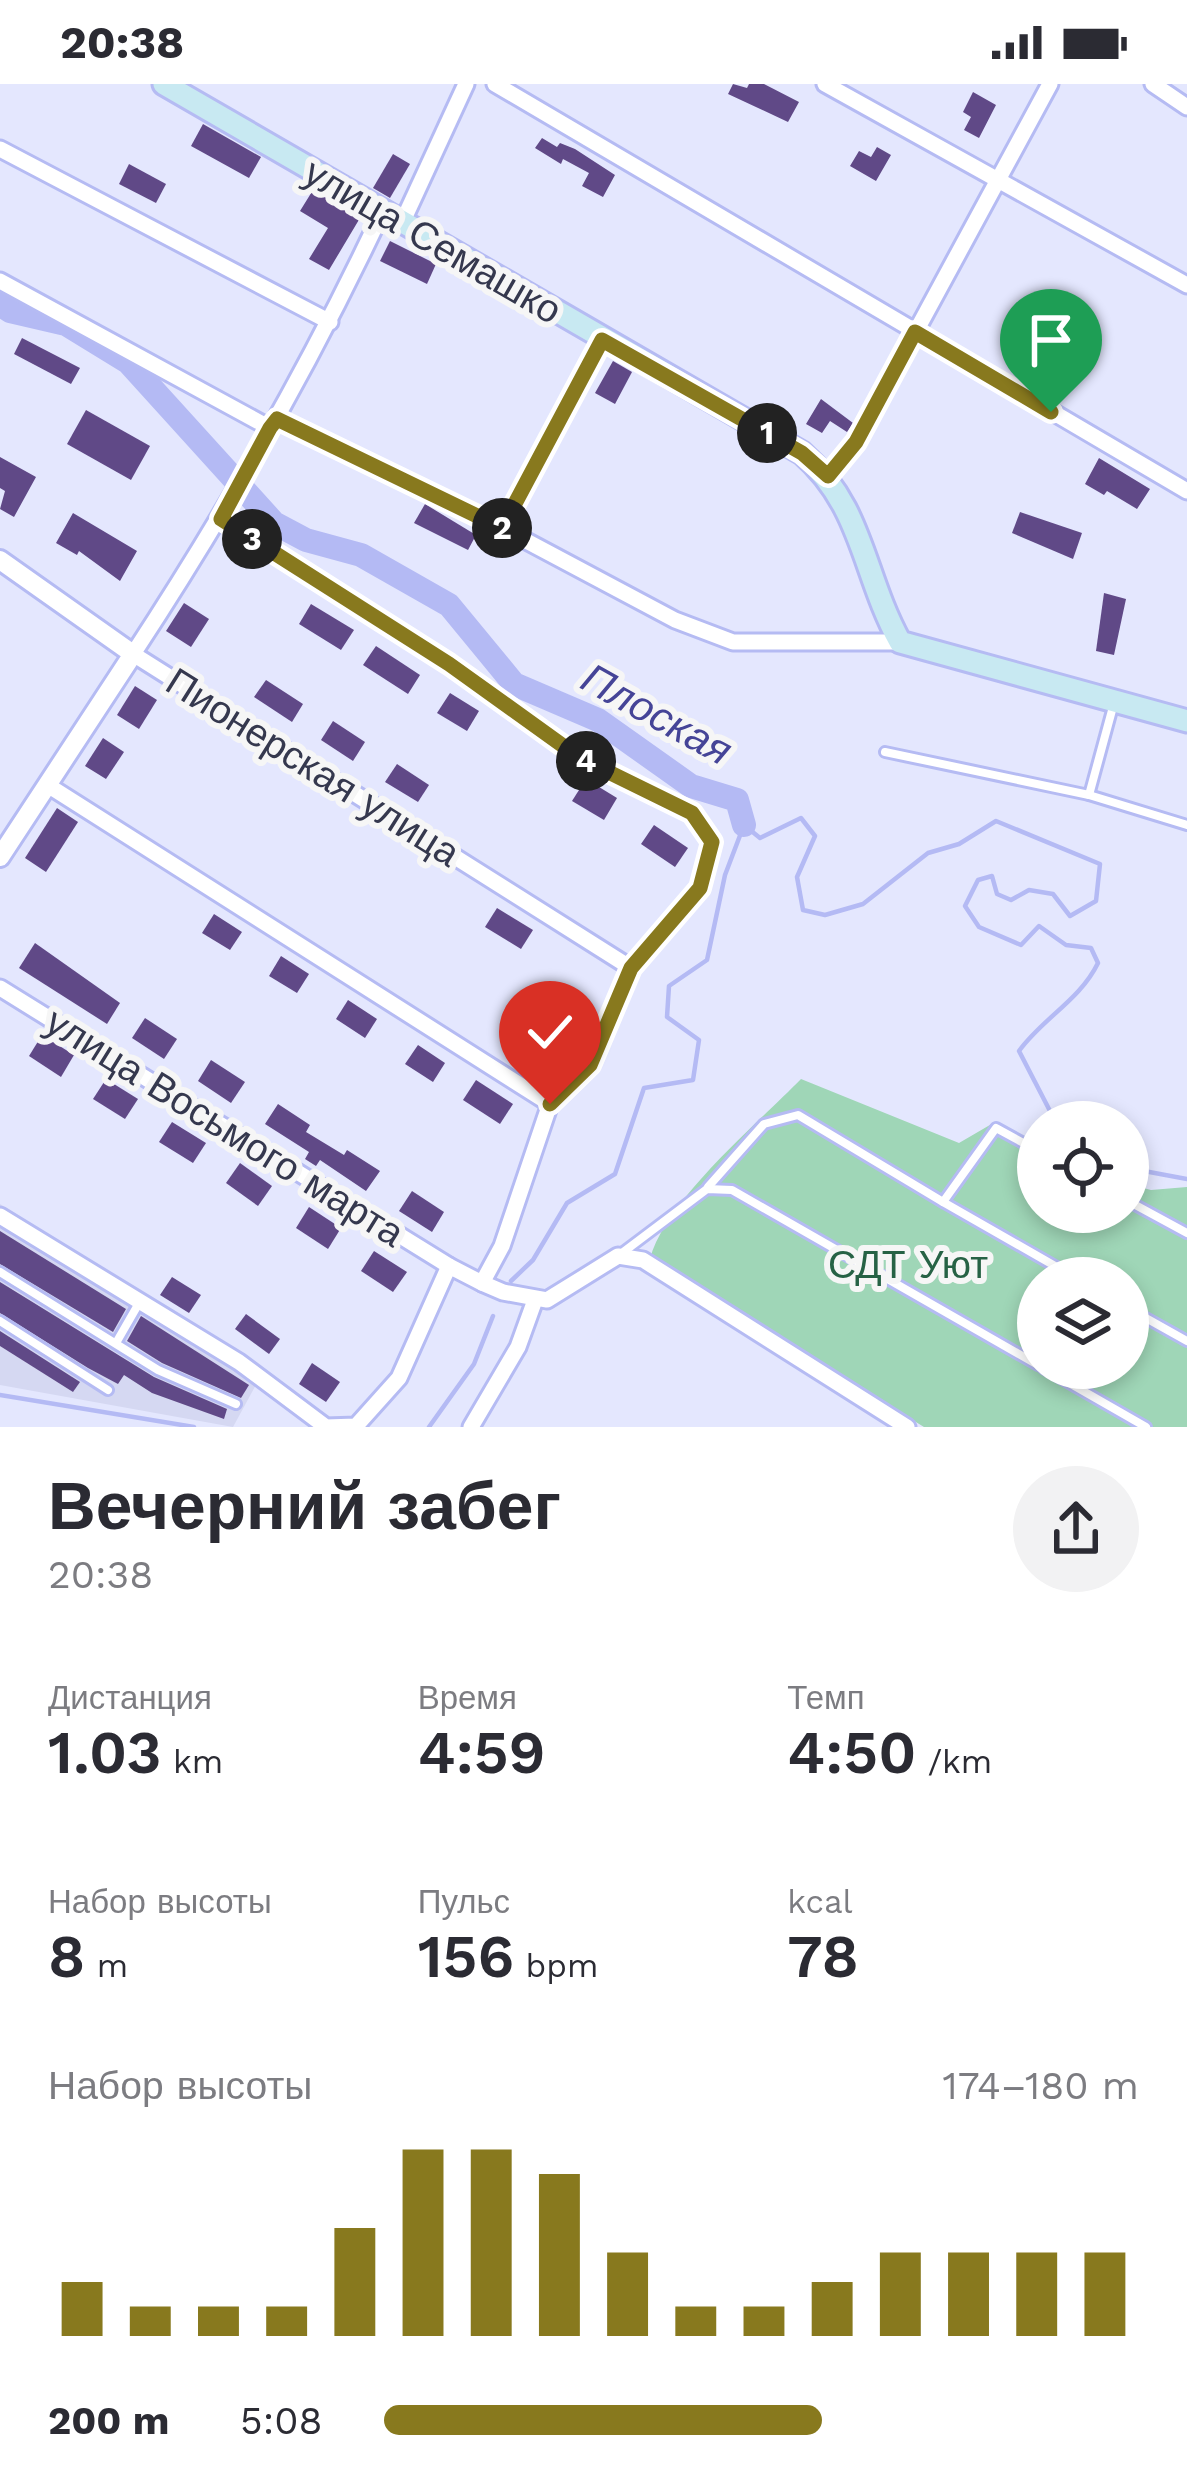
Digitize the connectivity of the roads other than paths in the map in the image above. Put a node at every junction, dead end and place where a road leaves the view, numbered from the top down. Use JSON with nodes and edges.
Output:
{"nodes":[{"id":1,"x":164,"y":84,"type":"edge"},
{"id":2,"x":466,"y":84,"type":"edge"},
{"id":3,"x":495,"y":84,"type":"edge"},
{"id":4,"x":825,"y":84,"type":"edge"},
{"id":5,"x":1050,"y":84,"type":"edge"},
{"id":6,"x":1153,"y":84,"type":"edge"},
{"id":7,"x":1187,"y":107,"type":"edge"},
{"id":8,"x":0,"y":149,"type":"edge"},
{"id":9,"x":1001,"y":180,"type":"junction"},
{"id":10,"x":392,"y":218,"type":"junction"},
{"id":11,"x":0,"y":281,"type":"edge"},
{"id":12,"x":1187,"y":285,"type":"edge"},
{"id":13,"x":330,"y":322,"type":"junction"},
{"id":14,"x":915,"y":332,"type":"junction"},
{"id":15,"x":602,"y":340,"type":"junction"},
{"id":16,"x":273,"y":424,"type":"junction"},
{"id":17,"x":828,"y":476,"type":"junction"},
{"id":18,"x":1187,"y":491,"type":"edge"},
{"id":19,"x":221,"y":519,"type":"junction"},
{"id":20,"x":502,"y":528,"type":"junction"},
{"id":21,"x":0,"y":560,"type":"edge"},
{"id":22,"x":900,"y":642,"type":"junction"},
{"id":23,"x":134,"y":654,"type":"junction"},
{"id":24,"x":1114,"y":701,"type":"junction"},
{"id":25,"x":1187,"y":721,"type":"edge"},
{"id":26,"x":885,"y":752,"type":"dead end"},
{"id":27,"x":49,"y":786,"type":"junction"},
{"id":28,"x":1089,"y":795,"type":"junction"},
{"id":29,"x":1187,"y":825,"type":"edge"},
{"id":30,"x":0,"y":857,"type":"edge"},
{"id":31,"x":631,"y":968,"type":"junction"},
{"id":32,"x":0,"y":988,"type":"edge"},
{"id":33,"x":550,"y":1104,"type":"junction"},
{"id":34,"x":1017,"y":1140,"type":"edge"},
{"id":35,"x":707,"y":1189,"type":"junction"},
{"id":36,"x":943,"y":1202,"type":"junction"},
{"id":37,"x":1149,"y":1212,"type":"edge"},
{"id":38,"x":0,"y":1216,"type":"edge"},
{"id":39,"x":1187,"y":1233,"type":"edge"},
{"id":40,"x":618,"y":1256,"type":"junction"},
{"id":41,"x":1039,"y":1257,"type":"edge"},
{"id":42,"x":449,"y":1266,"type":"junction"},
{"id":43,"x":0,"y":1272,"type":"edge"},
{"id":44,"x":482,"y":1283,"type":"junction"},
{"id":45,"x":535,"y":1300,"type":"junction"},
{"id":46,"x":141,"y":1301,"type":"junction"},
{"id":47,"x":1149,"y":1319,"type":"edge"},
{"id":48,"x":0,"y":1322,"type":"edge"},
{"id":49,"x":1187,"y":1341,"type":"edge"},
{"id":50,"x":116,"y":1343,"type":"junction"},
{"id":51,"x":1017,"y":1354,"type":"edge"},
{"id":52,"x":1079,"y":1389,"type":"edge"},
{"id":53,"x":108,"y":1390,"type":"dead end"},
{"id":54,"x":236,"y":1404,"type":"dead end"},
{"id":55,"x":326,"y":1427,"type":"edge"},
{"id":56,"x":471,"y":1427,"type":"edge"},
{"id":57,"x":908,"y":1427,"type":"edge"},
{"id":58,"x":1146,"y":1427,"type":"edge"}],
"edges":[{"from":1,"to":10,"type":"main road","name":"улица Семашко"},
{"from":2,"to":10,"type":"street"},
{"from":3,"to":14,"type":"street"},
{"from":4,"to":9,"type":"street"},
{"from":5,"to":9,"type":"street"},
{"from":6,"to":7,"type":"street"},
{"from":8,"to":13,"type":"street"},
{"from":9,"to":12,"type":"street"},
{"from":9,"to":14,"type":"street"},
{"from":10,"to":13,"type":"street"},
{"from":10,"to":15,"type":"main road","name":"улица Семашко"},
{"from":11,"to":16,"type":"street"},
{"from":13,"to":16,"type":"street"},
{"from":14,"to":17,"type":"street"},
{"from":14,"to":18,"type":"street"},
{"from":15,"to":17,"type":"main road","name":"улица Семашко"},
{"from":15,"to":20,"type":"street"},
{"from":16,"to":19,"type":"street"},
{"from":16,"to":20,"type":"street"},
{"from":17,"to":22,"type":"main road","name":"улица Семашко"},
{"from":19,"to":23,"type":"street"},
{"from":19,"to":31,"type":"street"},
{"from":20,"to":22,"type":"street"},
{"from":21,"to":23,"type":"street","name":"Пионерская улица"},
{"from":22,"to":24,"type":"main road"},
{"from":23,"to":27,"type":"street"},
{"from":23,"to":31,"type":"street","name":"Пионерская улица"},
{"from":24,"to":25,"type":"main road"},
{"from":24,"to":28,"type":"lane"},
{"from":26,"to":28,"type":"lane"},
{"from":27,"to":30,"type":"street"},
{"from":27,"to":33,"type":"street"},
{"from":28,"to":29,"type":"lane"},
{"from":31,"to":33,"type":"street"},
{"from":32,"to":42,"type":"street","name":"улица Восьмого марта"},
{"from":33,"to":44,"type":"street"},
{"from":34,"to":36,"type":"lane"},
{"from":35,"to":36,"type":"lane"},
{"from":35,"to":40,"type":"lane"},
{"from":35,"to":51,"type":"lane"},
{"from":36,"to":41,"type":"lane"},
{"from":37,"to":39,"type":"lane"},
{"from":38,"to":46,"type":"street"},
{"from":40,"to":45,"type":"street"},
{"from":40,"to":57,"type":"street"},
{"from":42,"to":44,"type":"street","name":"улица Восьмого марта"},
{"from":42,"to":55,"type":"street"},
{"from":43,"to":50,"type":"lane"},
{"from":44,"to":45,"type":"street","name":"улица Восьмого марта"},
{"from":45,"to":56,"type":"street"},
{"from":46,"to":50,"type":"lane"},
{"from":46,"to":55,"type":"street"},
{"from":47,"to":49,"type":"lane"},
{"from":48,"to":53,"type":"lane"},
{"from":50,"to":54,"type":"lane"},
{"from":52,"to":58,"type":"lane"}]}
